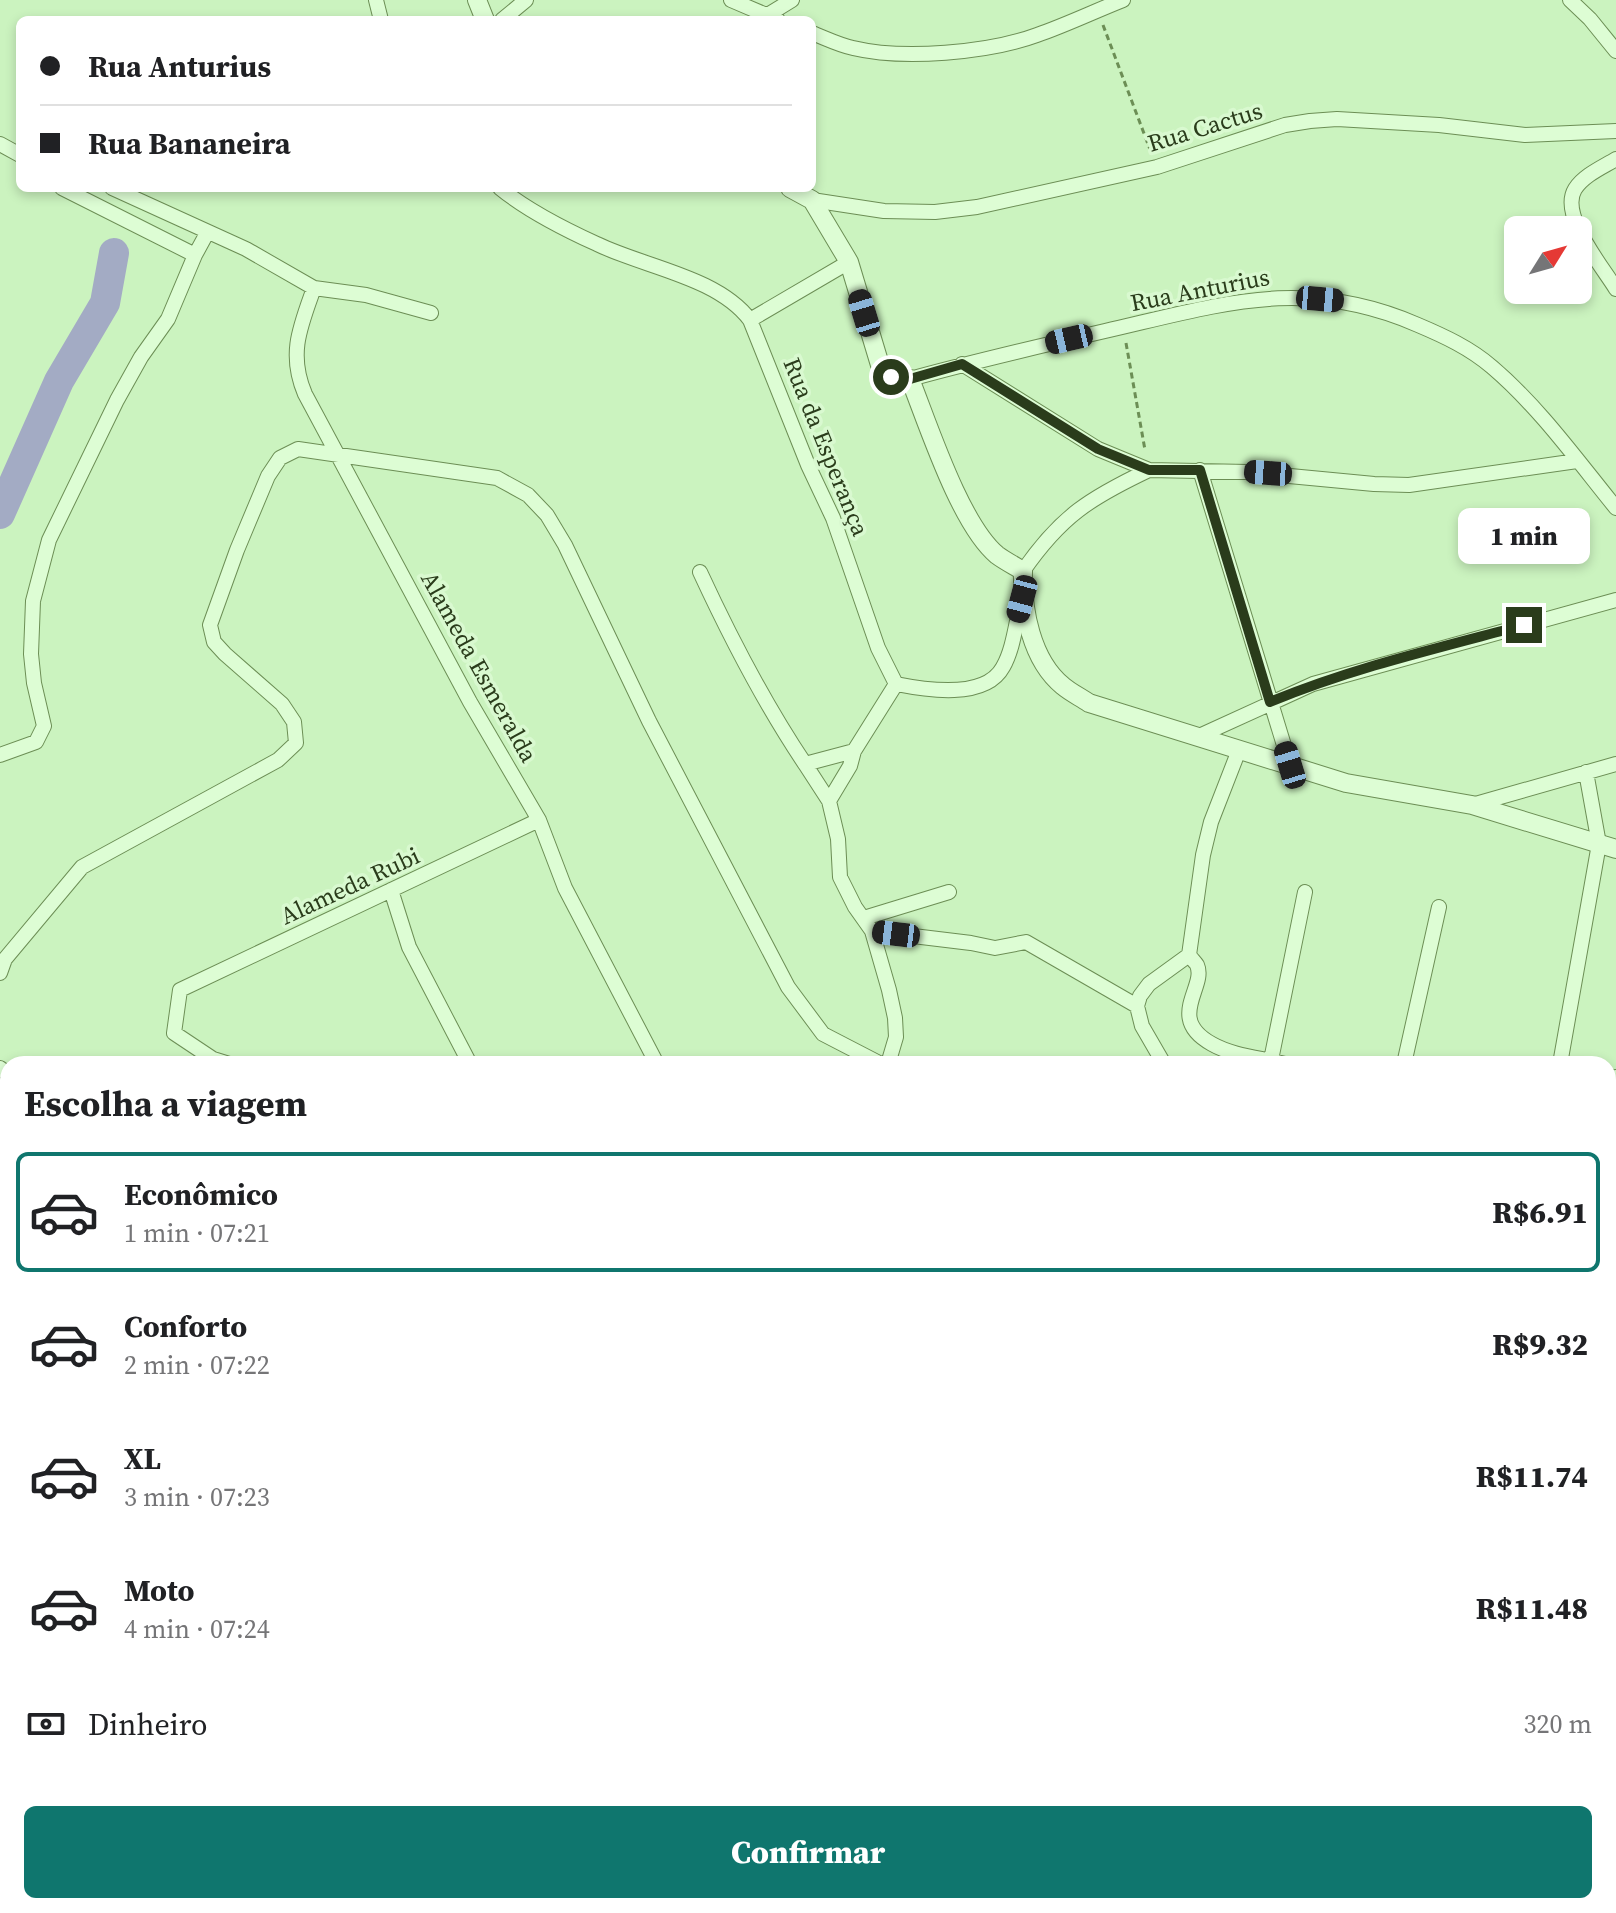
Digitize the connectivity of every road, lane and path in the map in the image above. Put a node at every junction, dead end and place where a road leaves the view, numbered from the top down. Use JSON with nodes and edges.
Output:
{"nodes":[{"id":1,"x":526,"y":0,"type":"edge"},
{"id":2,"x":731,"y":0,"type":"edge"},
{"id":3,"x":792,"y":0,"type":"edge"},
{"id":4,"x":1123,"y":0,"type":"edge"},
{"id":5,"x":1570,"y":0,"type":"edge"},
{"id":6,"x":1095,"y":5,"type":"edge"},
{"id":7,"x":507,"y":16,"type":"edge"},
{"id":8,"x":767,"y":16,"type":"edge"},
{"id":9,"x":774,"y":16,"type":"edge"},
{"id":10,"x":816,"y":35,"type":"edge"},
{"id":11,"x":1616,"y":51,"type":"edge"},
{"id":12,"x":1616,"y":131,"type":"edge"},
{"id":13,"x":1616,"y":159,"type":"edge"},
{"id":14,"x":1157,"y":167,"type":"junction"},
{"id":15,"x":70,"y":192,"type":"edge"},
{"id":16,"x":120,"y":192,"type":"edge"},
{"id":17,"x":507,"y":192,"type":"edge"},
{"id":18,"x":797,"y":192,"type":"edge"},
{"id":19,"x":812,"y":200,"type":"junction"},
{"id":20,"x":207,"y":233,"type":"junction"},
{"id":21,"x":195,"y":255,"type":"junction"},
{"id":22,"x":849,"y":262,"type":"junction"},
{"id":23,"x":314,"y":288,"type":"junction"},
{"id":24,"x":1616,"y":289,"type":"edge"},
{"id":25,"x":431,"y":313,"type":"dead end"},
{"id":26,"x":750,"y":320,"type":"junction"},
{"id":27,"x":1123,"y":327,"type":"junction"},
{"id":28,"x":962,"y":364,"type":"junction"},
{"id":29,"x":910,"y":379,"type":"junction"},
{"id":30,"x":338,"y":454,"type":"junction"},
{"id":31,"x":1577,"y":461,"type":"junction"},
{"id":32,"x":1149,"y":470,"type":"junction"},
{"id":33,"x":1200,"y":470,"type":"junction"},
{"id":34,"x":1616,"y":508,"type":"edge"},
{"id":35,"x":1023,"y":571,"type":"junction"},
{"id":36,"x":700,"y":572,"type":"dead end"},
{"id":37,"x":1022,"y":599,"type":"junction"},
{"id":38,"x":1616,"y":600,"type":"edge"},
{"id":39,"x":896,"y":684,"type":"junction"},
{"id":40,"x":1270,"y":702,"type":"junction"},
{"id":41,"x":1199,"y":736,"type":"junction"},
{"id":42,"x":1239,"y":750,"type":"junction"},
{"id":43,"x":854,"y":751,"type":"junction"},
{"id":44,"x":0,"y":755,"type":"edge"},
{"id":45,"x":805,"y":764,"type":"junction"},
{"id":46,"x":1616,"y":764,"type":"edge"},
{"id":47,"x":1290,"y":765,"type":"junction"},
{"id":48,"x":1586,"y":772,"type":"junction"},
{"id":49,"x":829,"y":801,"type":"junction"},
{"id":50,"x":1472,"y":805,"type":"junction"},
{"id":51,"x":539,"y":820,"type":"junction"},
{"id":52,"x":1608,"y":847,"type":"edge"},
{"id":53,"x":391,"y":890,"type":"junction"},
{"id":54,"x":949,"y":892,"type":"dead end"},
{"id":55,"x":1305,"y":892,"type":"dead end"},
{"id":56,"x":1439,"y":907,"type":"dead end"},
{"id":57,"x":864,"y":918,"type":"junction"},
{"id":58,"x":872,"y":931,"type":"junction"},
{"id":59,"x":1189,"y":955,"type":"junction"},
{"id":60,"x":0,"y":973,"type":"edge"},
{"id":61,"x":1137,"y":1006,"type":"junction"},
{"id":62,"x":208,"y":1056,"type":"edge"},
{"id":63,"x":466,"y":1056,"type":"edge"},
{"id":64,"x":653,"y":1056,"type":"edge"},
{"id":65,"x":866,"y":1056,"type":"edge"},
{"id":66,"x":890,"y":1056,"type":"edge"},
{"id":67,"x":1159,"y":1056,"type":"edge"},
{"id":68,"x":1253,"y":1056,"type":"edge"},
{"id":69,"x":1279,"y":1056,"type":"edge"},
{"id":70,"x":1406,"y":1056,"type":"edge"},
{"id":71,"x":1562,"y":1056,"type":"edge"}],
"edges":[{"from":1,"to":7,"type":"street"},
{"from":2,"to":8,"type":"street"},
{"from":3,"to":9,"type":"street"},
{"from":4,"to":6,"type":"street"},
{"from":5,"to":11,"type":"street"},
{"from":6,"to":10,"type":"street"},
{"from":6,"to":14,"type":"path"},
{"from":12,"to":14,"type":"street","name":"Rua Cactus"},
{"from":13,"to":24,"type":"street"},
{"from":14,"to":19,"type":"street","name":"Rua Cactus"},
{"from":15,"to":21,"type":"street"},
{"from":16,"to":20,"type":"street"},
{"from":17,"to":26,"type":"street","name":"Rua da Esperança"},
{"from":18,"to":19,"type":"street"},
{"from":19,"to":22,"type":"street"},
{"from":20,"to":21,"type":"street"},
{"from":20,"to":23,"type":"street"},
{"from":21,"to":44,"type":"street"},
{"from":22,"to":26,"type":"street"},
{"from":22,"to":29,"type":"street"},
{"from":23,"to":25,"type":"street"},
{"from":23,"to":30,"type":"street","name":"Alameda Esmeralda"},
{"from":26,"to":39,"type":"street","name":"Rua da Esperança"},
{"from":27,"to":28,"type":"street","name":"Rua Anturius"},
{"from":27,"to":31,"type":"street","name":"Rua Anturius"},
{"from":27,"to":32,"type":"path"},
{"from":28,"to":29,"type":"street","name":"Rua Anturius"},
{"from":28,"to":32,"type":"street"},
{"from":29,"to":35,"type":"street"},
{"from":30,"to":51,"type":"street","name":"Alameda Esmeralda"},
{"from":30,"to":60,"type":"street"},
{"from":30,"to":65,"type":"street"},
{"from":31,"to":33,"type":"street"},
{"from":31,"to":34,"type":"street","name":"Rua Anturius"},
{"from":32,"to":33,"type":"street"},
{"from":32,"to":35,"type":"street"},
{"from":33,"to":40,"type":"street"},
{"from":35,"to":37,"type":"street"},
{"from":36,"to":45,"type":"street"},
{"from":37,"to":39,"type":"street"},
{"from":37,"to":41,"type":"street"},
{"from":38,"to":40,"type":"street"},
{"from":39,"to":43,"type":"street"},
{"from":40,"to":41,"type":"street"},
{"from":40,"to":47,"type":"street"},
{"from":41,"to":42,"type":"street"},
{"from":42,"to":47,"type":"street"},
{"from":42,"to":59,"type":"street"},
{"from":43,"to":45,"type":"street"},
{"from":43,"to":49,"type":"street"},
{"from":45,"to":49,"type":"street"},
{"from":46,"to":48,"type":"street"},
{"from":47,"to":50,"type":"street"},
{"from":48,"to":50,"type":"street"},
{"from":48,"to":52,"type":"street"},
{"from":49,"to":57,"type":"street"},
{"from":50,"to":52,"type":"street"},
{"from":51,"to":53,"type":"street","name":"Alameda Rubi"},
{"from":51,"to":64,"type":"street","name":"Alameda Esmeralda"},
{"from":52,"to":71,"type":"street"},
{"from":53,"to":62,"type":"street","name":"Alameda Rubi"},
{"from":53,"to":63,"type":"street"},
{"from":54,"to":57,"type":"street"},
{"from":55,"to":69,"type":"street"},
{"from":56,"to":70,"type":"street"},
{"from":57,"to":58,"type":"street"},
{"from":58,"to":61,"type":"street"},
{"from":58,"to":66,"type":"street"},
{"from":59,"to":61,"type":"street"},
{"from":59,"to":68,"type":"street"},
{"from":61,"to":67,"type":"street"}]}
